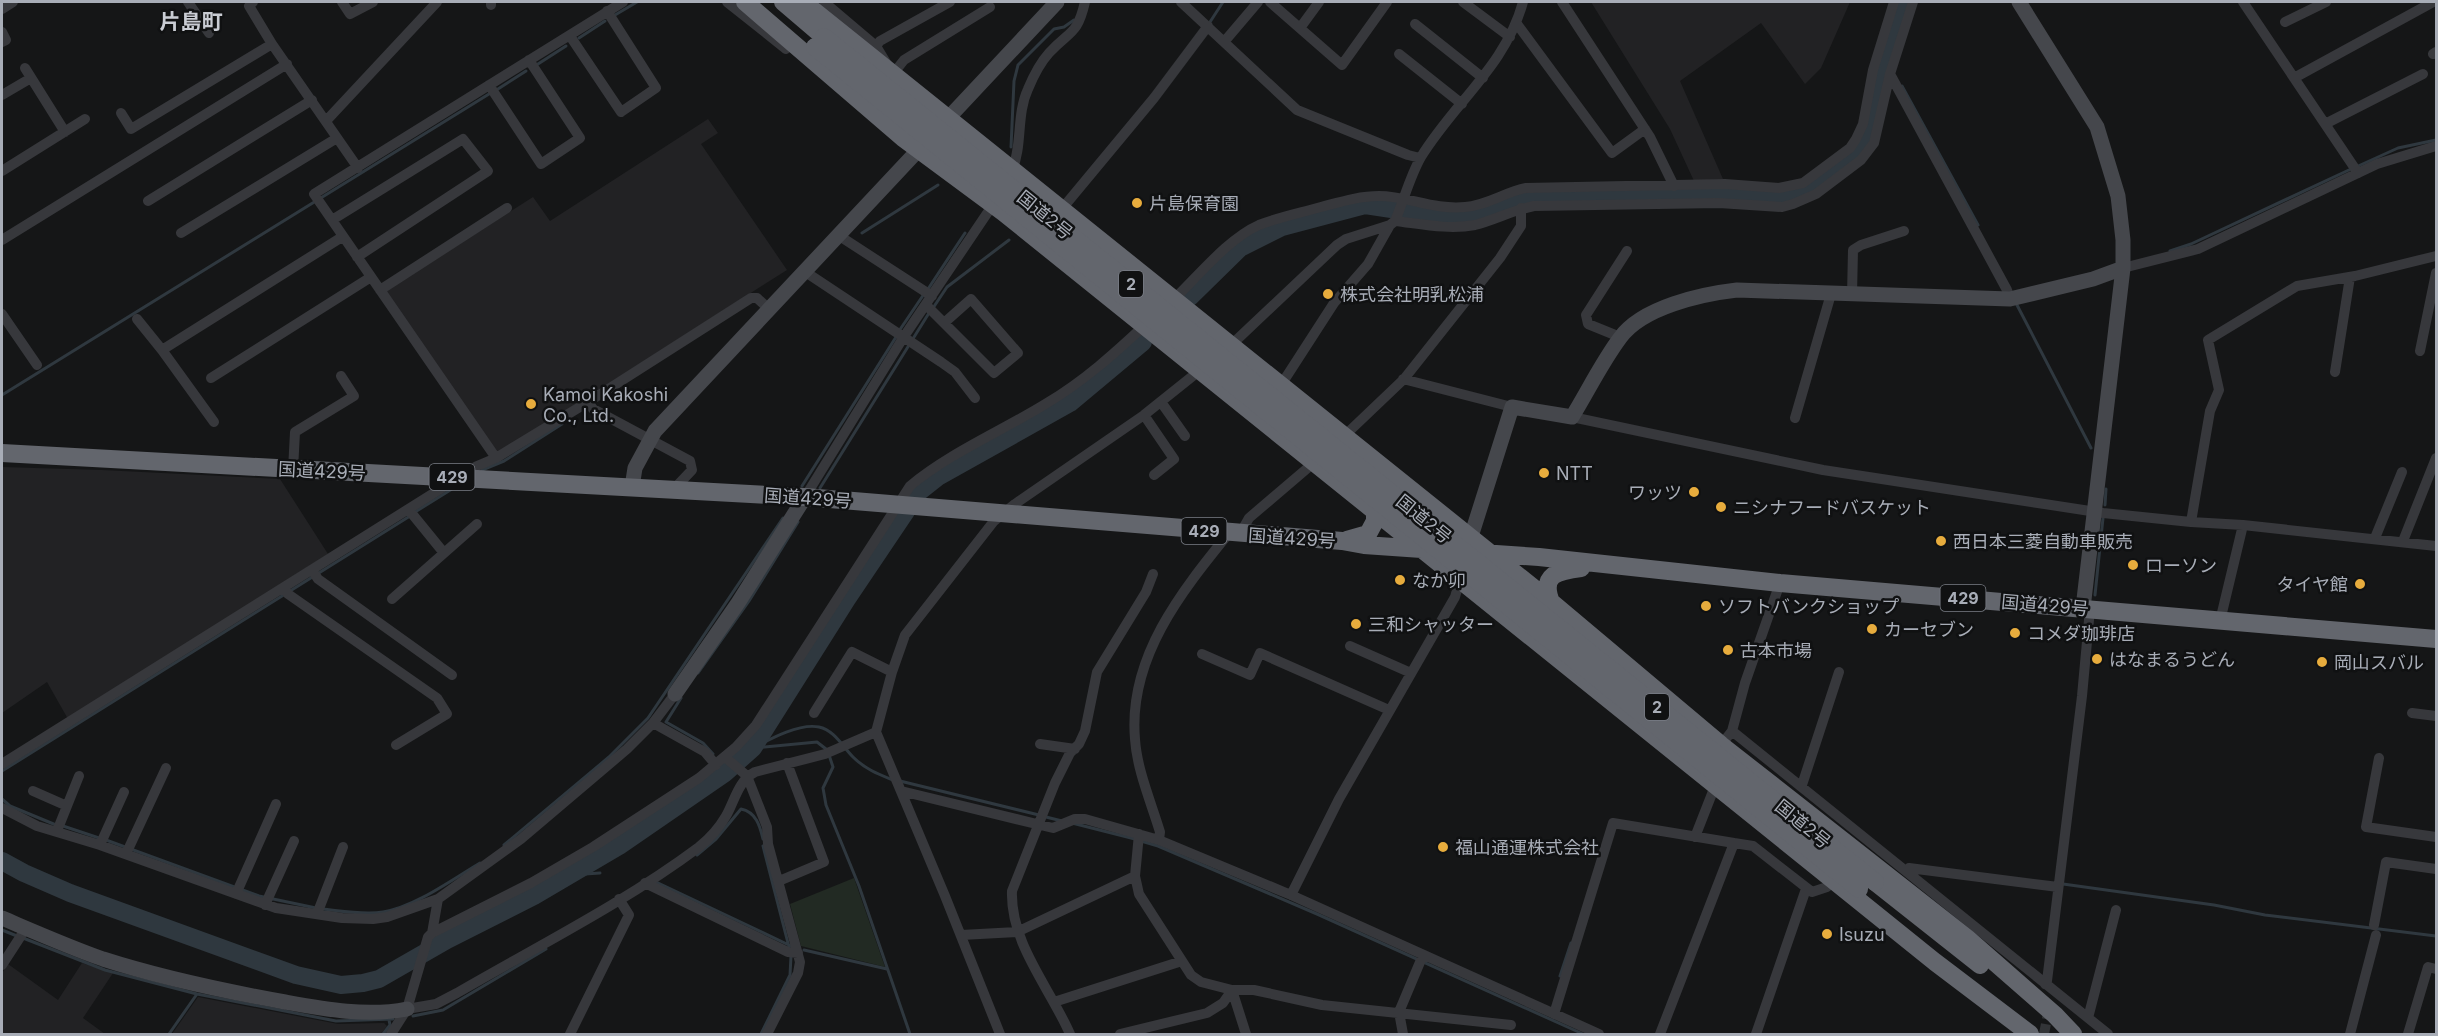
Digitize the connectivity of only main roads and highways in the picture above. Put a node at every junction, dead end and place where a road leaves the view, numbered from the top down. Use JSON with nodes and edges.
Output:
{"nodes":[{"id":1,"x":745,"y":2,"type":"edge"},
{"id":2,"x":760,"y":2,"type":"edge"},
{"id":3,"x":783,"y":2,"type":"edge"},
{"id":4,"x":803,"y":2,"type":"edge"},
{"id":5,"x":820,"y":42,"type":"junction"},
{"id":6,"x":2,"y":453,"type":"edge"},
{"id":7,"x":1376,"y":511,"type":"junction"},
{"id":8,"x":1342,"y":541,"type":"junction"},
{"id":9,"x":1469,"y":546,"type":"junction"},
{"id":10,"x":1424,"y":550,"type":"junction"},
{"id":11,"x":1595,"y":564,"type":"junction"},
{"id":12,"x":1480,"y":596,"type":"junction"},
{"id":13,"x":1551,"y":602,"type":"junction"},
{"id":14,"x":2436,"y":639,"type":"edge"},
{"id":15,"x":1867,"y":886,"type":"junction"},
{"id":16,"x":2030,"y":1035,"type":"edge"},
{"id":17,"x":2038,"y":1035,"type":"edge"},
{"id":18,"x":2067,"y":1035,"type":"edge"},
{"id":19,"x":2073,"y":1035,"type":"edge"}],
"edges":[{"from":1,"to":7,"type":"highway"},
{"from":2,"to":5,"type":"highway","name":"国道2号","number":"2"},
{"from":3,"to":5,"type":"highway","name":"国道2号","number":"2"},
{"from":4,"to":9,"type":"highway"},
{"from":5,"to":15,"type":"highway","name":"国道2号","number":"2","bridge":true},
{"from":6,"to":8,"type":"highway","name":"国道429号","number":"429"},
{"from":7,"to":8,"type":"highway"},
{"from":7,"to":10,"type":"highway"},
{"from":8,"to":10,"type":"highway","name":"国道429号","number":"429"},
{"from":9,"to":10,"type":"highway","name":"国道429号","number":"429"},
{"from":9,"to":11,"type":"highway","name":"国道429号","number":"429"},
{"from":9,"to":12,"type":"highway"},
{"from":9,"to":13,"type":"highway"},
{"from":10,"to":12,"type":"highway"},
{"from":11,"to":13,"type":"highway"},
{"from":11,"to":14,"type":"highway","name":"国道429号","number":"429"},
{"from":12,"to":16,"type":"highway"},
{"from":13,"to":19,"type":"highway"},
{"from":15,"to":17,"type":"highway","name":"国道2号","number":"2"},
{"from":15,"to":18,"type":"highway","name":"国道2号","number":"2"}]}
